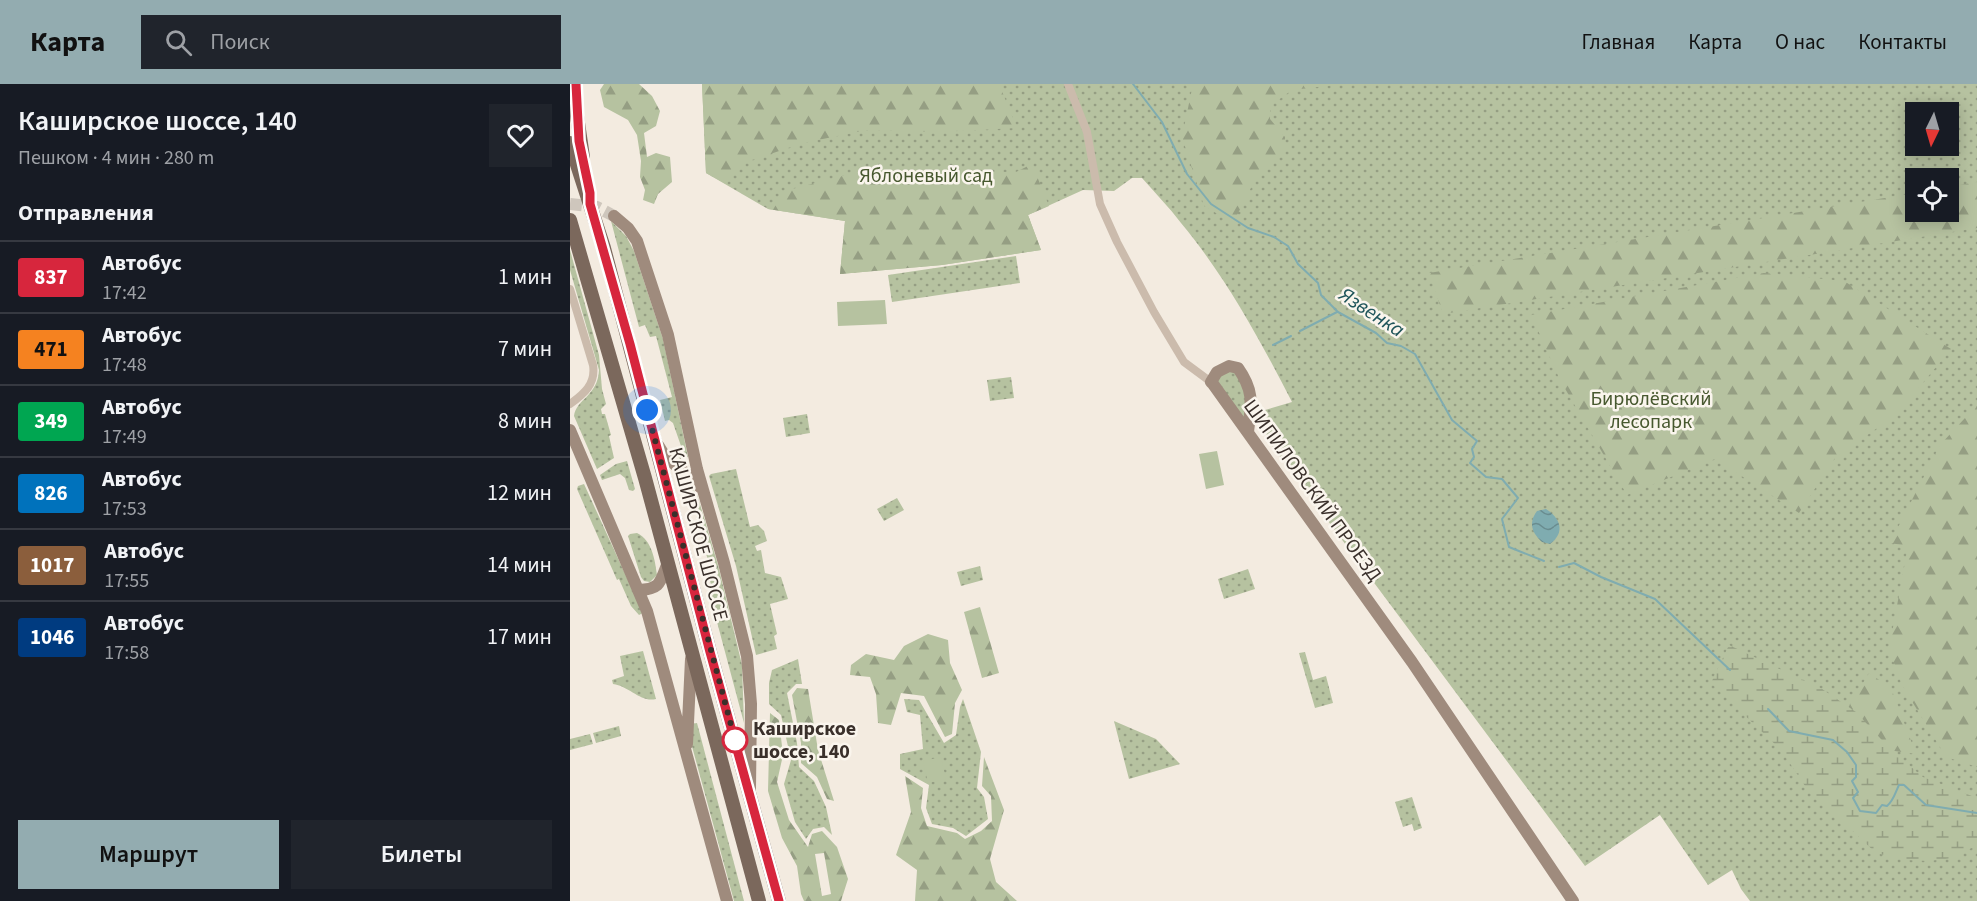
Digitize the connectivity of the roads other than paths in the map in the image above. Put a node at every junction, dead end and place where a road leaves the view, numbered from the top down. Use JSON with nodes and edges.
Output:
{"nodes":[{"id":1,"x":576,"y":84,"type":"edge"},
{"id":2,"x":1068,"y":84,"type":"edge"},
{"id":3,"x":570,"y":143,"type":"edge"},
{"id":4,"x":590,"y":204,"type":"junction"},
{"id":5,"x":615,"y":216,"type":"tunnel mouth"},
{"id":6,"x":570,"y":220,"type":"edge"},
{"id":7,"x":570,"y":289,"type":"edge"},
{"id":8,"x":1211,"y":382,"type":"junction"},
{"id":9,"x":573,"y":402,"type":"edge"},
{"id":10,"x":570,"y":430,"type":"edge"},
{"id":11,"x":652,"y":432,"type":"junction"},
{"id":12,"x":1248,"y":432,"type":"junction"},
{"id":13,"x":705,"y":496,"type":"junction"},
{"id":14,"x":667,"y":565,"type":"junction"},
{"id":15,"x":639,"y":590,"type":"junction"},
{"id":16,"x":692,"y":652,"type":"junction"},
{"id":17,"x":687,"y":753,"type":"junction"},
{"id":18,"x":751,"y":797,"type":"junction"},
{"id":19,"x":727,"y":901,"type":"edge"},
{"id":20,"x":759,"y":901,"type":"edge"},
{"id":21,"x":779,"y":901,"type":"edge"},
{"id":22,"x":1573,"y":901,"type":"edge"}],
"edges":[{"from":1,"to":4,"type":"main road"},
{"from":2,"to":8,"type":"street","name":"ШИПИЛОВСКИЙ ПРОЕЗД"},
{"from":3,"to":4,"type":"main road","name":"КАШИРСКОЕ ШОССЕ"},
{"from":4,"to":11,"type":"main road","name":"КАШИРСКОЕ ШОССЕ"},
{"from":5,"to":13,"type":"main road"},
{"from":6,"to":14,"type":"main road","name":"КАШИРСКОЕ ШОССЕ"},
{"from":7,"to":9,"type":"street"},
{"from":8,"to":12,"type":"main road","name":"ШИПИЛОВСКИЙ ПРОЕЗД"},
{"from":8,"to":12,"type":"main road"},
{"from":10,"to":15,"type":"main road"},
{"from":11,"to":13,"type":"main road"},
{"from":11,"to":18,"type":"main road","name":"КАШИРСКОЕ ШОССЕ"},
{"from":12,"to":22,"type":"main road","name":"ШИПИЛОВСКИЙ ПРОЕЗД"},
{"from":13,"to":18,"type":"main road"},
{"from":14,"to":15,"type":"main road"},
{"from":14,"to":16,"type":"main road","name":"КАШИРСКОЕ ШОССЕ"},
{"from":15,"to":17,"type":"main road"},
{"from":16,"to":17,"type":"main road"},
{"from":16,"to":20,"type":"main road","name":"КАШИРСКОЕ ШОССЕ"},
{"from":17,"to":19,"type":"main road"},
{"from":18,"to":21,"type":"main road","name":"КАШИРСКОЕ ШОССЕ"}]}
